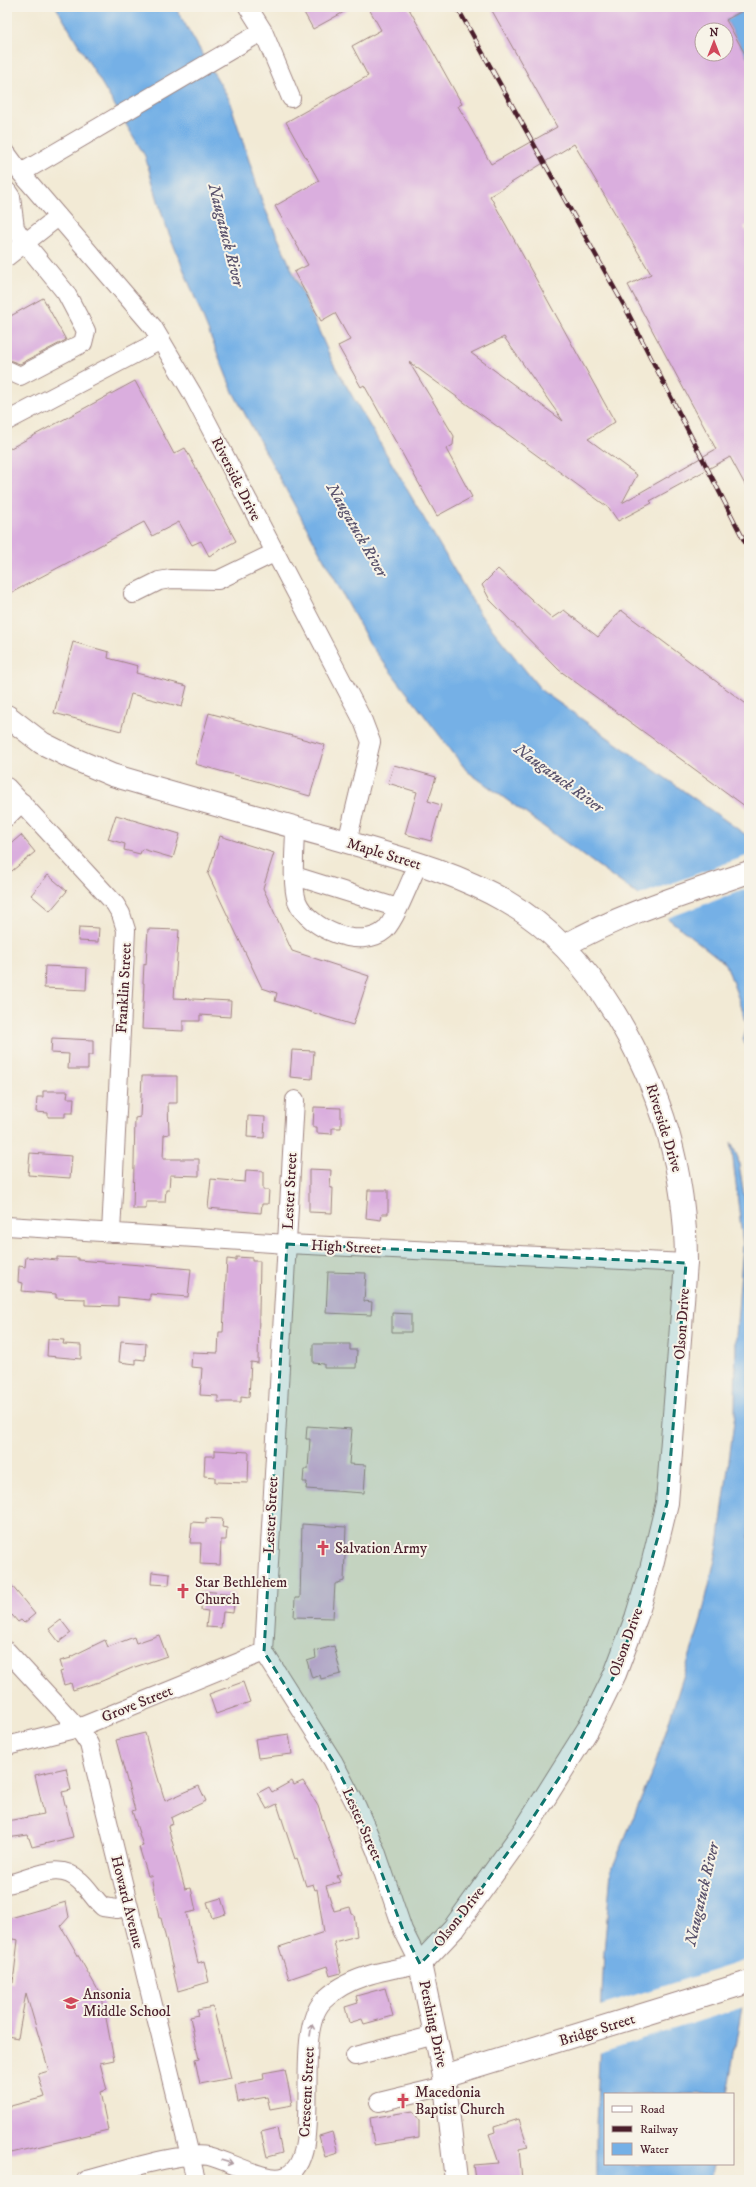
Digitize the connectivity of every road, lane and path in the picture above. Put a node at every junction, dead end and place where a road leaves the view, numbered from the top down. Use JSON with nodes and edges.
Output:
{"nodes":[{"id":1,"x":248,"y":7,"type":"edge"},
{"id":2,"x":263,"y":31,"type":"junction"},
{"id":3,"x":291,"y":98,"type":"dead end"},
{"id":4,"x":7,"y":154,"type":"edge"},
{"id":5,"x":21,"y":173,"type":"junction"},
{"id":6,"x":7,"y":191,"type":"edge"},
{"id":7,"x":58,"y":216,"type":"junction"},
{"id":8,"x":25,"y":243,"type":"junction"},
{"id":9,"x":7,"y":257,"type":"edge"},
{"id":10,"x":161,"y":340,"type":"junction"},
{"id":11,"x":7,"y":370,"type":"edge"},
{"id":12,"x":7,"y":421,"type":"edge"},
{"id":13,"x":274,"y":553,"type":"junction"},
{"id":14,"x":133,"y":594,"type":"dead end"},
{"id":15,"x":7,"y":716,"type":"edge"},
{"id":16,"x":7,"y":787,"type":"edge"},
{"id":17,"x":22,"y":802,"type":"junction"},
{"id":18,"x":7,"y":817,"type":"edge"},
{"id":19,"x":295,"y":828,"type":"junction"},
{"id":20,"x":347,"y":842,"type":"junction"},
{"id":21,"x":418,"y":864,"type":"junction"},
{"id":22,"x":749,"y":872,"type":"edge"},
{"id":23,"x":295,"y":876,"type":"junction"},
{"id":24,"x":398,"y":908,"type":"junction"},
{"id":25,"x":564,"y":946,"type":"junction"},
{"id":26,"x":295,"y":1100,"type":"dead end"},
{"id":27,"x":7,"y":1226,"type":"edge"},
{"id":28,"x":111,"y":1233,"type":"junction"},
{"id":29,"x":287,"y":1244,"type":"junction"},
{"id":30,"x":686,"y":1263,"type":"junction"},
{"id":31,"x":7,"y":1651,"type":"edge"},
{"id":32,"x":264,"y":1652,"type":"junction"},
{"id":33,"x":78,"y":1728,"type":"junction"},
{"id":34,"x":7,"y":1746,"type":"edge"},
{"id":35,"x":7,"y":1884,"type":"edge"},
{"id":36,"x":128,"y":1906,"type":"junction"},
{"id":37,"x":420,"y":1964,"type":"junction"},
{"id":38,"x":749,"y":1982,"type":"edge"},
{"id":39,"x":435,"y":2035,"type":"junction"},
{"id":40,"x":355,"y":2056,"type":"dead end"},
{"id":41,"x":445,"y":2081,"type":"junction"},
{"id":42,"x":379,"y":2102,"type":"dead end"},
{"id":43,"x":189,"y":2155,"type":"junction"},
{"id":44,"x":87,"y":2180,"type":"edge"},
{"id":45,"x":196,"y":2180,"type":"edge"},
{"id":46,"x":456,"y":2180,"type":"edge"}],
"edges":[{"from":1,"to":2,"type":"street"},
{"from":2,"to":3,"type":"street"},
{"from":2,"to":5,"type":"street"},
{"from":4,"to":5,"type":"street","name":"Riverside Drive"},
{"from":5,"to":7,"type":"street","name":"Riverside Drive"},
{"from":6,"to":8,"type":"street"},
{"from":7,"to":8,"type":"street"},
{"from":7,"to":10,"type":"street","name":"Riverside Drive"},
{"from":8,"to":9,"type":"street"},
{"from":8,"to":11,"type":"street"},
{"from":10,"to":12,"type":"street"},
{"from":10,"to":13,"type":"street","name":"Riverside Drive"},
{"from":13,"to":14,"type":"street"},
{"from":13,"to":20,"type":"street","name":"Riverside Drive"},
{"from":15,"to":19,"type":"main road","name":"Maple Street"},
{"from":16,"to":17,"type":"street","name":"Franklin Street"},
{"from":17,"to":18,"type":"street"},
{"from":17,"to":28,"type":"street","name":"Franklin Street"},
{"from":19,"to":20,"type":"main road","name":"Maple Street"},
{"from":19,"to":23,"type":"street"},
{"from":20,"to":21,"type":"main road","name":"Maple Street"},
{"from":21,"to":24,"type":"street"},
{"from":21,"to":25,"type":"main road","name":"Maple Street"},
{"from":22,"to":25,"type":"main road"},
{"from":23,"to":24,"type":"street"},
{"from":23,"to":24,"type":"street"},
{"from":25,"to":30,"type":"main road","name":"Riverside Drive"},
{"from":26,"to":29,"type":"street","name":"Lester Street"},
{"from":27,"to":28,"type":"street","name":"High Street"},
{"from":28,"to":29,"type":"street","name":"High Street"},
{"from":29,"to":30,"type":"street","name":"High Street"},
{"from":29,"to":32,"type":"street","name":"Lester Street"},
{"from":30,"to":37,"type":"main road","name":"Olson Drive"},
{"from":31,"to":33,"type":"street","name":"Howard Avenue"},
{"from":32,"to":33,"type":"street","name":"Grove Street"},
{"from":32,"to":37,"type":"street","name":"Lester Street"},
{"from":33,"to":34,"type":"street","name":"Grove Street"},
{"from":33,"to":36,"type":"street","name":"Howard Avenue"},
{"from":35,"to":36,"type":"street"},
{"from":36,"to":43,"type":"street","name":"Howard Avenue"},
{"from":37,"to":39,"type":"main road","name":"Pershing Drive"},
{"from":43,"to":37,"type":"street","name":"Crescent Street","one_way":true},
{"from":38,"to":41,"type":"main road","name":"Bridge Street"},
{"from":39,"to":40,"type":"street"},
{"from":39,"to":41,"type":"main road","name":"Pershing Drive"},
{"from":41,"to":42,"type":"street"},
{"from":41,"to":46,"type":"main road","name":"Pershing Drive"},
{"from":43,"to":44,"type":"street","name":"Crescent Street"},
{"from":43,"to":45,"type":"street","name":"Howard Avenue"}]}
